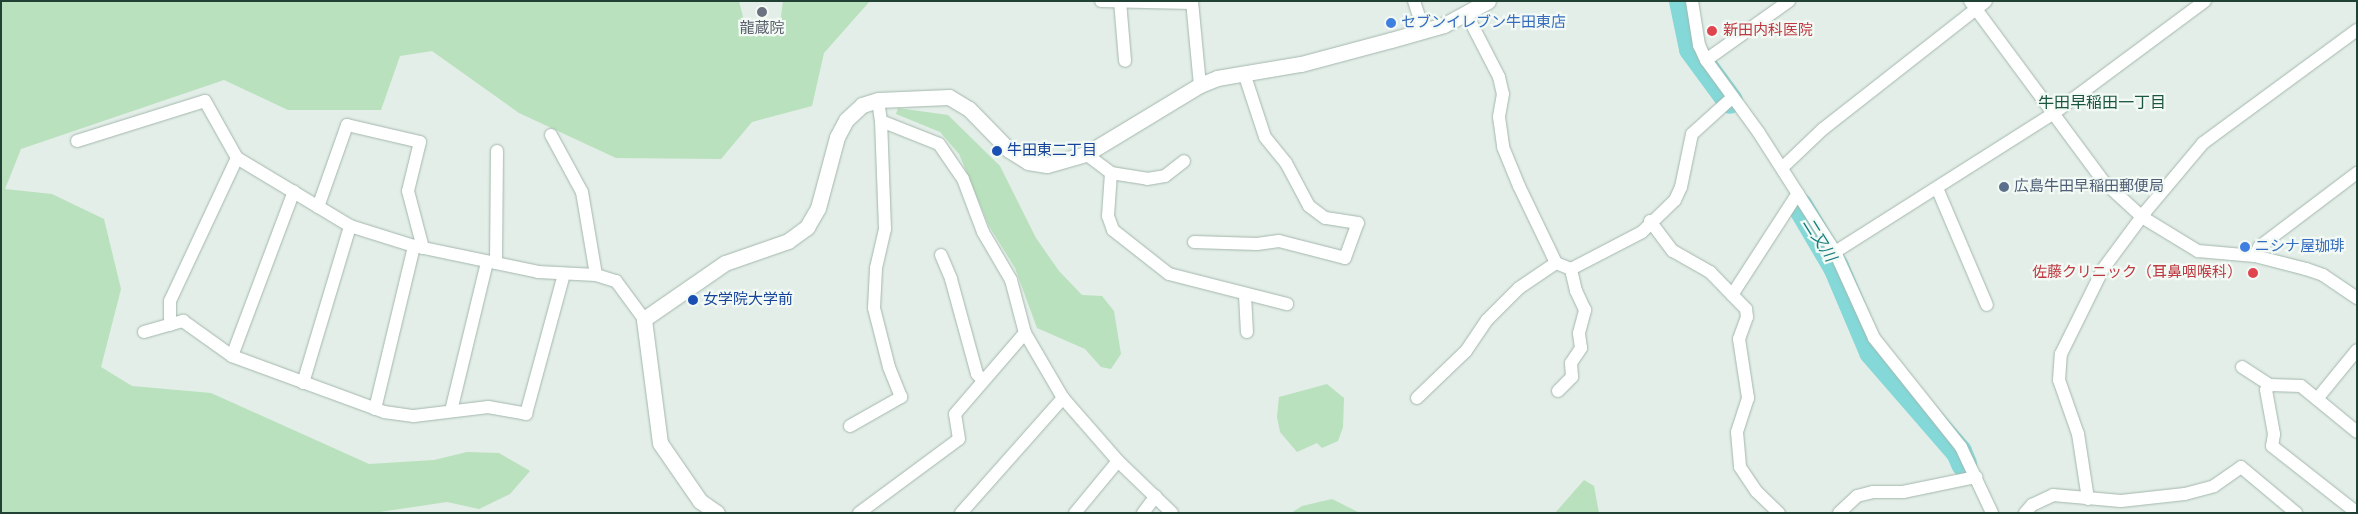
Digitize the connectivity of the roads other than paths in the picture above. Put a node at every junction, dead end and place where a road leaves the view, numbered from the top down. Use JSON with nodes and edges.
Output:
{"nodes":[{"id":1,"x":1101,"y":1,"type":"edge"},
{"id":2,"x":1414,"y":1,"type":"edge"},
{"id":3,"x":1488,"y":1,"type":"edge"},
{"id":4,"x":1692,"y":1,"type":"edge"},
{"id":5,"x":1789,"y":1,"type":"edge"},
{"id":6,"x":2205,"y":1,"type":"edge"},
{"id":7,"x":1120,"y":2,"type":"edge"},
{"id":8,"x":1192,"y":2,"type":"edge"},
{"id":9,"x":1977,"y":4,"type":"edge"},
{"id":10,"x":1466,"y":13,"type":"junction"},
{"id":11,"x":2357,"y":30,"type":"edge"},
{"id":12,"x":1424,"y":31,"type":"junction"},
{"id":13,"x":1706,"y":60,"type":"junction"},
{"id":14,"x":1125,"y":61,"type":"dead end"},
{"id":15,"x":1244,"y":73,"type":"junction"},
{"id":16,"x":1200,"y":85,"type":"junction"},
{"id":17,"x":1733,"y":97,"type":"junction"},
{"id":18,"x":878,"y":100,"type":"junction"},
{"id":19,"x":2054,"y":113,"type":"junction"},
{"id":20,"x":881,"y":121,"type":"junction"},
{"id":21,"x":551,"y":135,"type":"dead end"},
{"id":22,"x":77,"y":141,"type":"dead end"},
{"id":23,"x":497,"y":151,"type":"dead end"},
{"id":24,"x":1086,"y":154,"type":"junction"},
{"id":25,"x":237,"y":158,"type":"junction"},
{"id":26,"x":1184,"y":161,"type":"dead end"},
{"id":27,"x":1782,"y":168,"type":"junction"},
{"id":28,"x":1111,"y":172,"type":"junction"},
{"id":29,"x":2357,"y":173,"type":"edge"},
{"id":30,"x":1937,"y":188,"type":"junction"},
{"id":31,"x":294,"y":191,"type":"junction"},
{"id":32,"x":1798,"y":193,"type":"junction"},
{"id":33,"x":318,"y":206,"type":"junction"},
{"id":34,"x":2142,"y":217,"type":"junction"},
{"id":35,"x":1650,"y":221,"type":"junction"},
{"id":36,"x":350,"y":226,"type":"junction"},
{"id":37,"x":1194,"y":242,"type":"dead end"},
{"id":38,"x":419,"y":247,"type":"junction"},
{"id":39,"x":1836,"y":252,"type":"junction"},
{"id":40,"x":941,"y":254,"type":"dead end"},
{"id":41,"x":2255,"y":256,"type":"junction"},
{"id":42,"x":491,"y":262,"type":"junction"},
{"id":43,"x":1556,"y":262,"type":"junction"},
{"id":44,"x":1571,"y":269,"type":"junction"},
{"id":45,"x":564,"y":274,"type":"junction"},
{"id":46,"x":596,"y":275,"type":"junction"},
{"id":47,"x":1245,"y":295,"type":"junction"},
{"id":48,"x":1732,"y":295,"type":"junction"},
{"id":49,"x":2357,"y":298,"type":"edge"},
{"id":50,"x":1288,"y":304,"type":"dead end"},
{"id":51,"x":1986,"y":305,"type":"dead end"},
{"id":52,"x":644,"y":319,"type":"junction"},
{"id":53,"x":170,"y":325,"type":"junction"},
{"id":54,"x":144,"y":332,"type":"dead end"},
{"id":55,"x":1247,"y":332,"type":"dead end"},
{"id":56,"x":1025,"y":333,"type":"junction"},
{"id":57,"x":2357,"y":350,"type":"edge"},
{"id":58,"x":232,"y":356,"type":"junction"},
{"id":59,"x":2242,"y":367,"type":"dead end"},
{"id":60,"x":982,"y":380,"type":"junction"},
{"id":61,"x":302,"y":382,"type":"junction"},
{"id":62,"x":2270,"y":385,"type":"junction"},
{"id":63,"x":1558,"y":391,"type":"dead end"},
{"id":64,"x":1063,"y":398,"type":"junction"},
{"id":65,"x":1417,"y":398,"type":"dead end"},
{"id":66,"x":2317,"y":399,"type":"junction"},
{"id":67,"x":375,"y":409,"type":"junction"},
{"id":68,"x":451,"y":412,"type":"junction"},
{"id":69,"x":850,"y":426,"type":"dead end"},
{"id":70,"x":2357,"y":432,"type":"edge"},
{"id":71,"x":1118,"y":461,"type":"junction"},
{"id":72,"x":1976,"y":477,"type":"junction"},
{"id":73,"x":1156,"y":496,"type":"junction"},
{"id":74,"x":2088,"y":499,"type":"junction"},
{"id":75,"x":717,"y":513,"type":"edge"},
{"id":76,"x":859,"y":513,"type":"edge"},
{"id":77,"x":961,"y":513,"type":"edge"},
{"id":78,"x":1075,"y":513,"type":"edge"},
{"id":79,"x":1143,"y":513,"type":"edge"},
{"id":80,"x":1172,"y":513,"type":"edge"},
{"id":81,"x":1779,"y":513,"type":"edge"},
{"id":82,"x":1839,"y":513,"type":"edge"},
{"id":83,"x":1992,"y":513,"type":"edge"},
{"id":84,"x":2025,"y":513,"type":"edge"},
{"id":85,"x":2296,"y":513,"type":"edge"},
{"id":86,"x":2357,"y":513,"type":"edge"}],
"edges":[{"from":1,"to":7,"type":"street"},
{"from":2,"to":12,"type":"street"},
{"from":3,"to":10,"type":"street"},
{"from":4,"to":13,"type":"street"},
{"from":5,"to":13,"type":"street"},
{"from":6,"to":19,"type":"street"},
{"from":7,"to":8,"type":"street"},
{"from":7,"to":14,"type":"street"},
{"from":8,"to":16,"type":"street"},
{"from":9,"to":19,"type":"street"},
{"from":9,"to":27,"type":"street"},
{"from":10,"to":12,"type":"street"},
{"from":10,"to":43,"type":"street"},
{"from":11,"to":34,"type":"street"},
{"from":12,"to":15,"type":"street"},
{"from":13,"to":17,"type":"street"},
{"from":15,"to":16,"type":"street"},
{"from":15,"to":37,"type":"street"},
{"from":16,"to":24,"type":"street"},
{"from":17,"to":27,"type":"street"},
{"from":17,"to":35,"type":"street"},
{"from":18,"to":20,"type":"street"},
{"from":18,"to":24,"type":"street"},
{"from":18,"to":52,"type":"street"},
{"from":19,"to":30,"type":"street"},
{"from":19,"to":34,"type":"street"},
{"from":20,"to":56,"type":"street"},
{"from":20,"to":69,"type":"street"},
{"from":21,"to":46,"type":"street"},
{"from":22,"to":25,"type":"street"},
{"from":23,"to":42,"type":"street"},
{"from":24,"to":28,"type":"street"},
{"from":25,"to":31,"type":"street"},
{"from":25,"to":53,"type":"street"},
{"from":26,"to":28,"type":"street"},
{"from":27,"to":32,"type":"street"},
{"from":28,"to":47,"type":"street"},
{"from":29,"to":41,"type":"street"},
{"from":30,"to":39,"type":"street"},
{"from":30,"to":51,"type":"street"},
{"from":31,"to":33,"type":"street"},
{"from":31,"to":58,"type":"street"},
{"from":32,"to":39,"type":"street"},
{"from":32,"to":48,"type":"street"},
{"from":33,"to":36,"type":"street"},
{"from":33,"to":38,"type":"street"},
{"from":34,"to":41,"type":"street"},
{"from":34,"to":74,"type":"street"},
{"from":35,"to":44,"type":"street"},
{"from":35,"to":48,"type":"street"},
{"from":36,"to":38,"type":"street"},
{"from":36,"to":61,"type":"street"},
{"from":38,"to":42,"type":"street"},
{"from":38,"to":67,"type":"street"},
{"from":39,"to":72,"type":"street"},
{"from":40,"to":60,"type":"street"},
{"from":41,"to":49,"type":"street"},
{"from":42,"to":45,"type":"street"},
{"from":42,"to":68,"type":"street"},
{"from":43,"to":44,"type":"street"},
{"from":43,"to":65,"type":"street"},
{"from":44,"to":63,"type":"street"},
{"from":45,"to":46,"type":"street"},
{"from":45,"to":68,"type":"street"},
{"from":46,"to":52,"type":"street"},
{"from":47,"to":50,"type":"street"},
{"from":47,"to":55,"type":"street"},
{"from":48,"to":81,"type":"street"},
{"from":52,"to":75,"type":"street"},
{"from":53,"to":54,"type":"street"},
{"from":53,"to":58,"type":"street"},
{"from":56,"to":60,"type":"street"},
{"from":56,"to":64,"type":"street"},
{"from":57,"to":66,"type":"street"},
{"from":58,"to":61,"type":"street"},
{"from":59,"to":62,"type":"street"},
{"from":60,"to":76,"type":"street"},
{"from":61,"to":67,"type":"street"},
{"from":62,"to":66,"type":"street"},
{"from":62,"to":86,"type":"street"},
{"from":64,"to":71,"type":"street"},
{"from":64,"to":77,"type":"street"},
{"from":66,"to":70,"type":"street"},
{"from":67,"to":68,"type":"street"},
{"from":71,"to":73,"type":"street"},
{"from":71,"to":78,"type":"street"},
{"from":72,"to":82,"type":"street"},
{"from":72,"to":83,"type":"street"},
{"from":73,"to":79,"type":"street"},
{"from":73,"to":80,"type":"street"},
{"from":74,"to":84,"type":"street"},
{"from":74,"to":85,"type":"street"}]}
